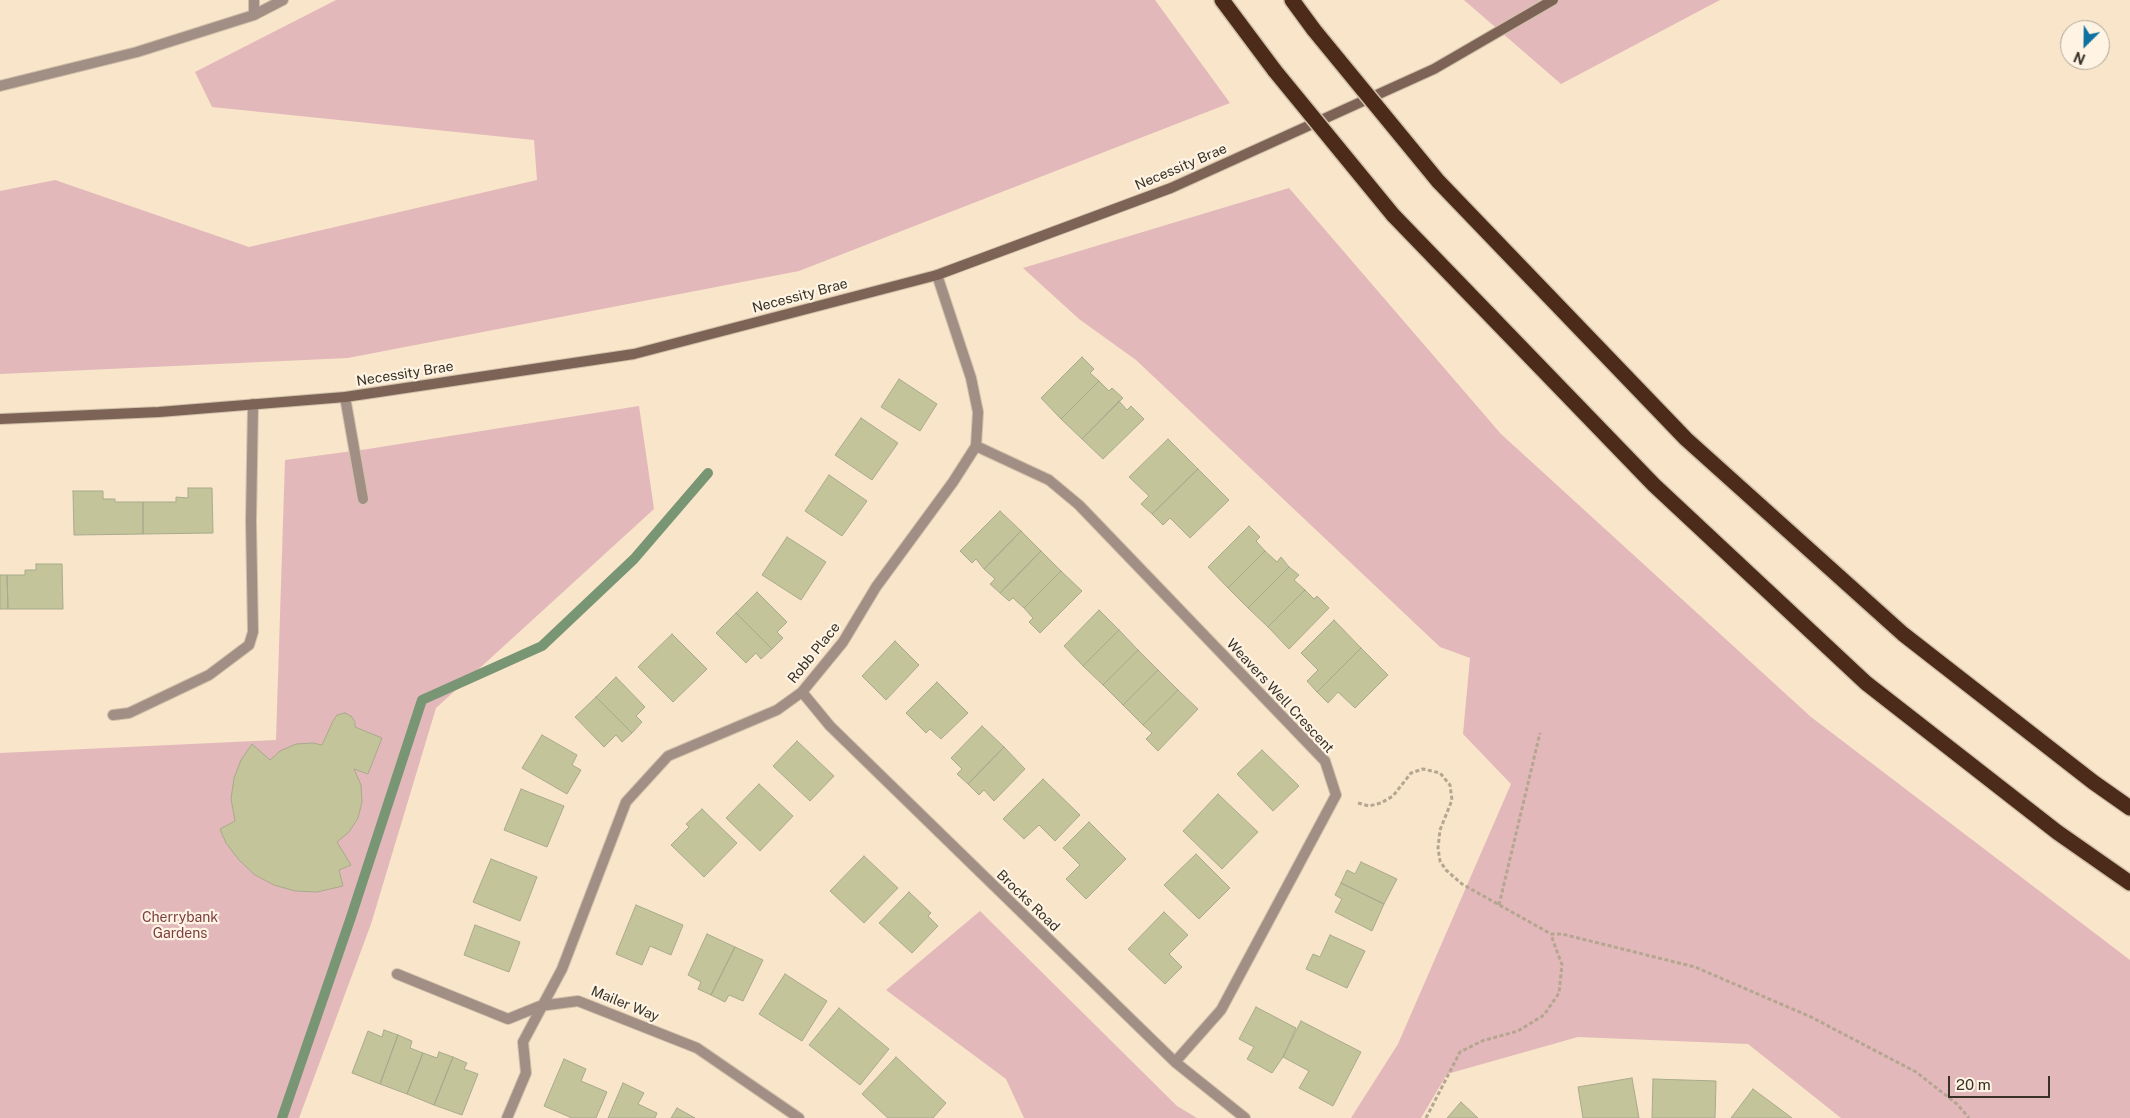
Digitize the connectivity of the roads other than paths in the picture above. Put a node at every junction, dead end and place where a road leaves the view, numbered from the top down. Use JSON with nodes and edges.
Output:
{"nodes":[{"id":1,"x":254,"y":0,"type":"edge"},
{"id":2,"x":283,"y":0,"type":"edge"},
{"id":3,"x":1222,"y":0,"type":"edge"},
{"id":4,"x":1292,"y":0,"type":"edge"},
{"id":5,"x":1552,"y":0,"type":"edge"},
{"id":6,"x":254,"y":15,"type":"junction"},
{"id":7,"x":0,"y":86,"type":"edge"},
{"id":8,"x":937,"y":275,"type":"junction"},
{"id":9,"x":344,"y":397,"type":"junction"},
{"id":10,"x":253,"y":404,"type":"junction"},
{"id":11,"x":0,"y":419,"type":"edge"},
{"id":12,"x":976,"y":446,"type":"junction"},
{"id":13,"x":363,"y":499,"type":"dead end"},
{"id":14,"x":802,"y":692,"type":"junction"},
{"id":15,"x":113,"y":714,"type":"dead end"},
{"id":16,"x":2130,"y":808,"type":"edge"},
{"id":17,"x":2130,"y":883,"type":"edge"},
{"id":18,"x":397,"y":974,"type":"dead end"},
{"id":19,"x":540,"y":1006,"type":"junction"},
{"id":20,"x":1175,"y":1062,"type":"junction"},
{"id":21,"x":506,"y":1118,"type":"edge"},
{"id":22,"x":799,"y":1118,"type":"edge"},
{"id":23,"x":1245,"y":1118,"type":"edge"}],
"edges":[{"from":1,"to":6,"type":"street"},
{"from":2,"to":6,"type":"street"},
{"from":3,"to":17,"type":"highway","bridge":true},
{"from":4,"to":16,"type":"highway","bridge":true},
{"from":5,"to":8,"type":"main road","name":"Necessity Brae"},
{"from":6,"to":7,"type":"street"},
{"from":8,"to":9,"type":"main road","name":"Necessity Brae"},
{"from":8,"to":12,"type":"street","name":"Robb Place"},
{"from":9,"to":10,"type":"main road","name":"Necessity Brae"},
{"from":9,"to":13,"type":"street"},
{"from":10,"to":11,"type":"main road","name":"Necessity Brae"},
{"from":10,"to":15,"type":"street"},
{"from":12,"to":14,"type":"street","name":"Robb Place"},
{"from":12,"to":20,"type":"street","name":"Weavers Well Crescent"},
{"from":14,"to":19,"type":"street","name":"Robb Place"},
{"from":14,"to":20,"type":"street","name":"Brocks Road"},
{"from":18,"to":19,"type":"street","name":"Mailer Way"},
{"from":19,"to":21,"type":"street","name":"Robb Place"},
{"from":19,"to":22,"type":"street","name":"Mailer Way"},
{"from":20,"to":23,"type":"street","name":"Brocks Road"}]}
